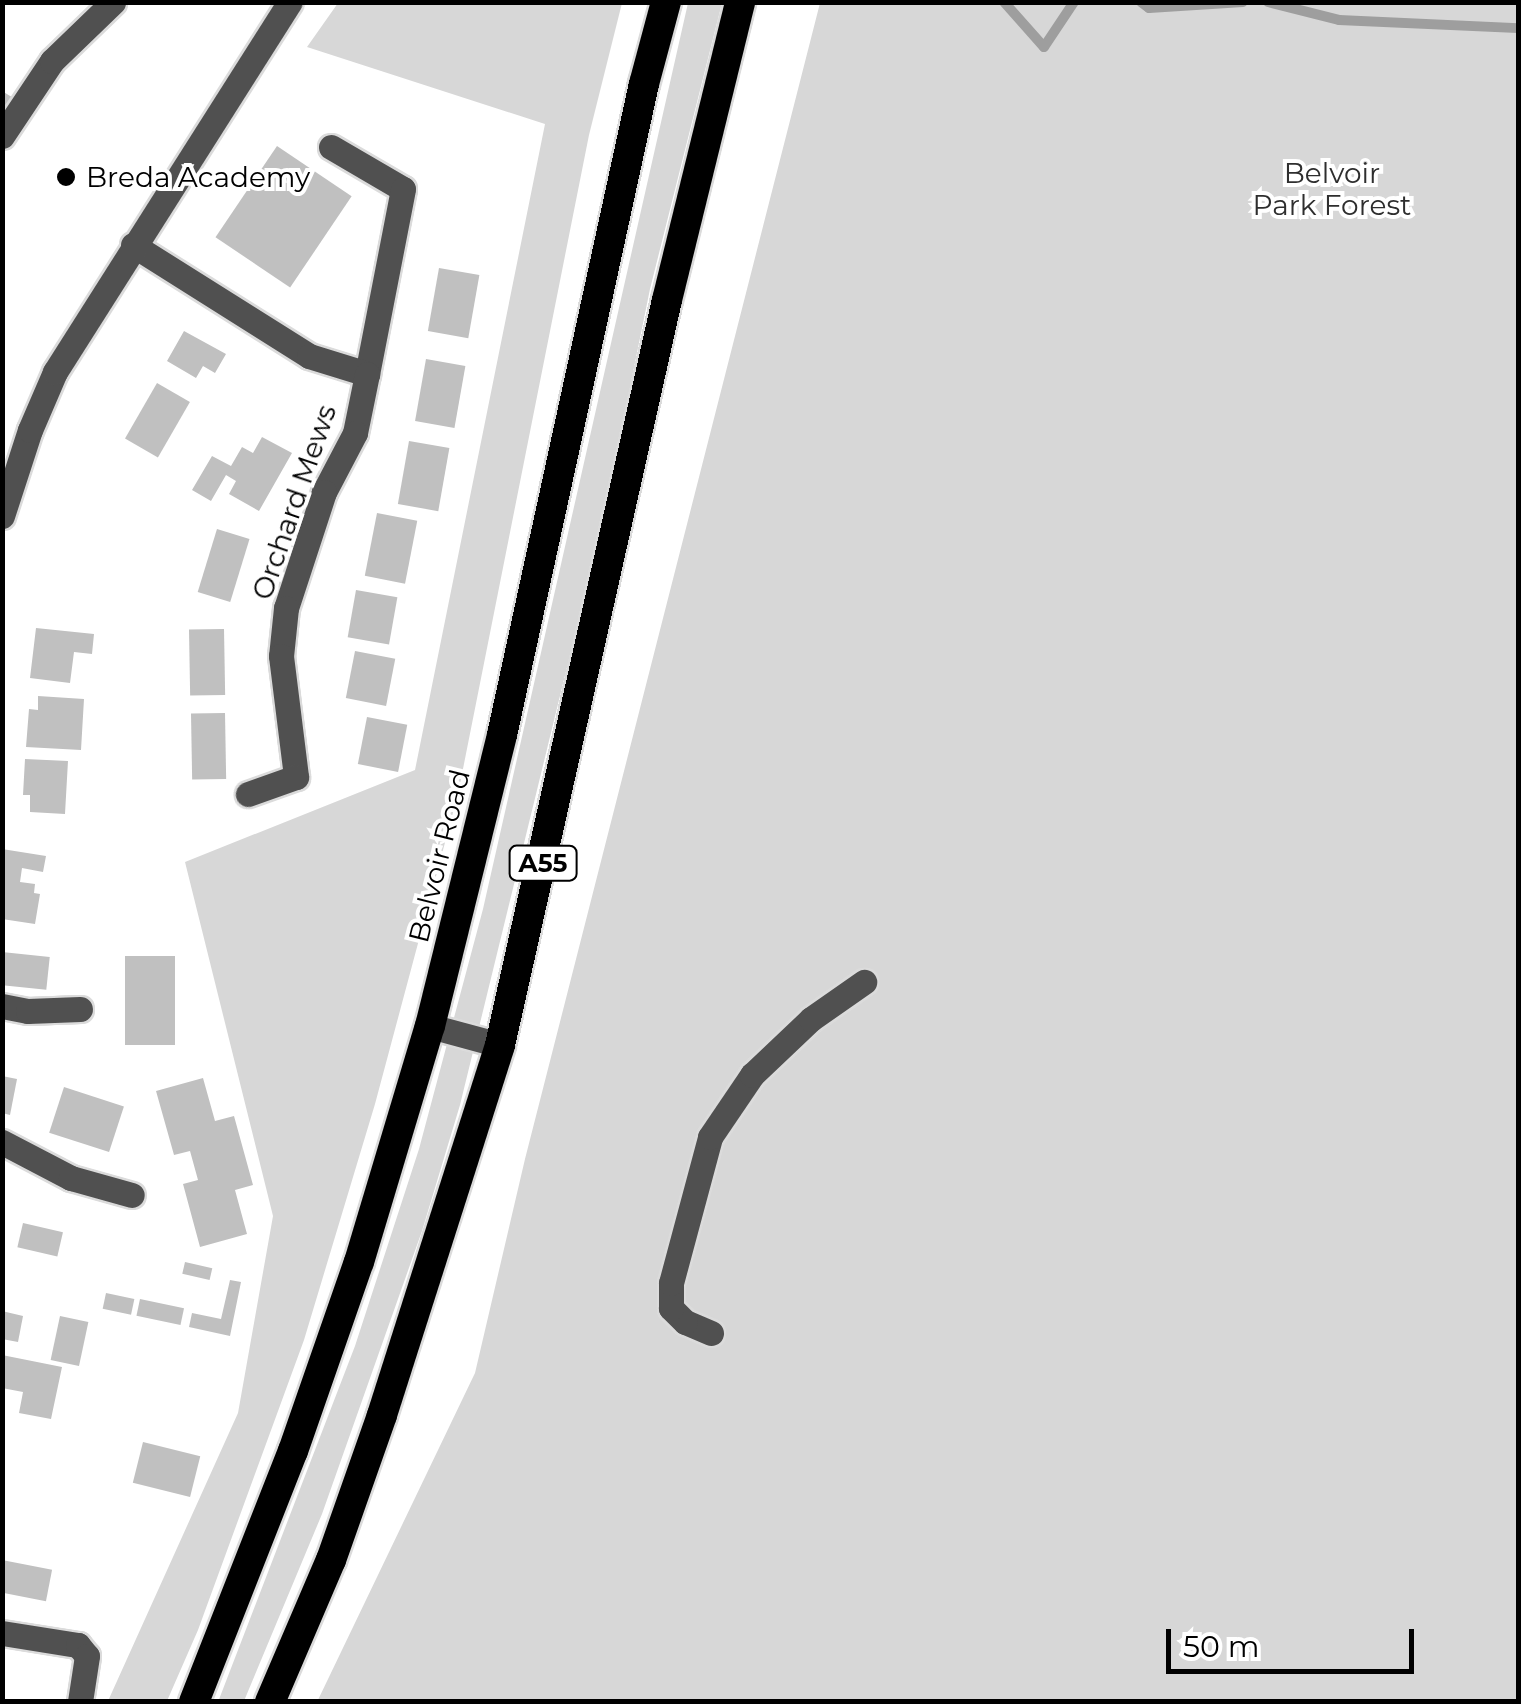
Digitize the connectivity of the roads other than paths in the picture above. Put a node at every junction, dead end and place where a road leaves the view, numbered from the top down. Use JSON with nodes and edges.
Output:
{"nodes":[{"id":1,"x":112,"y":2,"type":"edge"},
{"id":2,"x":290,"y":2,"type":"edge"},
{"id":3,"x":666,"y":2,"type":"edge"},
{"id":4,"x":740,"y":2,"type":"edge"},
{"id":5,"x":2,"y":136,"type":"edge"},
{"id":6,"x":331,"y":148,"type":"dead end"},
{"id":7,"x":133,"y":245,"type":"junction"},
{"id":8,"x":366,"y":374,"type":"junction"},
{"id":9,"x":2,"y":516,"type":"edge"},
{"id":10,"x":248,"y":794,"type":"dead end"},
{"id":11,"x":864,"y":982,"type":"dead end"},
{"id":12,"x":2,"y":1006,"type":"edge"},
{"id":13,"x":80,"y":1009,"type":"dead end"},
{"id":14,"x":430,"y":1026,"type":"junction"},
{"id":15,"x":500,"y":1045,"type":"junction"},
{"id":16,"x":2,"y":1142,"type":"edge"},
{"id":17,"x":132,"y":1194,"type":"dead end"},
{"id":18,"x":712,"y":1333,"type":"dead end"},
{"id":19,"x":2,"y":1634,"type":"edge"},
{"id":20,"x":80,"y":1702,"type":"edge"},
{"id":21,"x":194,"y":1702,"type":"edge"},
{"id":22,"x":270,"y":1702,"type":"edge"}],
"edges":[{"from":1,"to":5,"type":"street"},
{"from":2,"to":7,"type":"street"},
{"from":3,"to":14,"type":"highway","name":"Belvoir Road","number":"A55"},
{"from":4,"to":15,"type":"highway","number":"A55"},
{"from":6,"to":8,"type":"street","name":"Orchard Mews"},
{"from":7,"to":8,"type":"street","name":"Orchard Mews"},
{"from":7,"to":9,"type":"street"},
{"from":8,"to":10,"type":"street","name":"Orchard Mews"},
{"from":11,"to":18,"type":"street"},
{"from":12,"to":13,"type":"street"},
{"from":14,"to":15,"type":"street"},
{"from":14,"to":21,"type":"highway","name":"Belvoir Road","number":"A55"},
{"from":15,"to":22,"type":"highway","number":"A55"},
{"from":16,"to":17,"type":"street"},
{"from":19,"to":20,"type":"street"}]}
